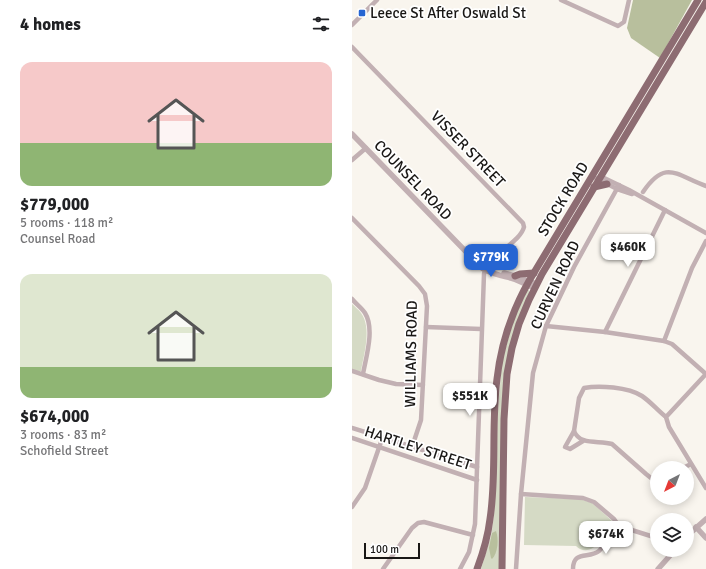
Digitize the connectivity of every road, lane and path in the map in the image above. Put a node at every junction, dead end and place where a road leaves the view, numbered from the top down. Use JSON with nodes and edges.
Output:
{"nodes":[{"id":1,"x":377,"y":0,"type":"edge"},
{"id":2,"x":561,"y":0,"type":"edge"},
{"id":3,"x":629,"y":0,"type":"edge"},
{"id":4,"x":698,"y":0,"type":"edge"},
{"id":5,"x":706,"y":2,"type":"edge"},
{"id":6,"x":352,"y":25,"type":"edge"},
{"id":7,"x":352,"y":47,"type":"edge"},
{"id":8,"x":352,"y":134,"type":"edge"},
{"id":9,"x":365,"y":147,"type":"junction"},
{"id":10,"x":352,"y":160,"type":"edge"},
{"id":11,"x":593,"y":174,"type":"junction"},
{"id":12,"x":600,"y":178,"type":"junction"},
{"id":13,"x":607,"y":184,"type":"junction"},
{"id":14,"x":706,"y":186,"type":"edge"},
{"id":15,"x":594,"y":187,"type":"junction"},
{"id":16,"x":618,"y":187,"type":"junction"},
{"id":17,"x":643,"y":192,"type":"dead end"},
{"id":18,"x":665,"y":210,"type":"junction"},
{"id":19,"x":352,"y":218,"type":"edge"},
{"id":20,"x":706,"y":233,"type":"edge"},
{"id":21,"x":706,"y":241,"type":"edge"},
{"id":22,"x":486,"y":269,"type":"junction"},
{"id":23,"x":534,"y":273,"type":"junction"},
{"id":24,"x":515,"y":276,"type":"junction"},
{"id":25,"x":528,"y":283,"type":"junction"},
{"id":26,"x":536,"y":286,"type":"junction"},
{"id":27,"x":352,"y":299,"type":"edge"},
{"id":28,"x":546,"y":326,"type":"junction"},
{"id":29,"x":426,"y":327,"type":"junction"},
{"id":30,"x":481,"y":329,"type":"junction"},
{"id":31,"x":605,"y":332,"type":"junction"},
{"id":32,"x":664,"y":341,"type":"junction"},
{"id":33,"x":352,"y":371,"type":"edge"},
{"id":34,"x":363,"y":374,"type":"junction"},
{"id":35,"x":706,"y":374,"type":"edge"},
{"id":36,"x":423,"y":384,"type":"junction"},
{"id":37,"x":666,"y":417,"type":"junction"},
{"id":38,"x":352,"y":428,"type":"edge"},
{"id":39,"x":574,"y":431,"type":"junction"},
{"id":40,"x":352,"y":438,"type":"edge"},
{"id":41,"x":382,"y":438,"type":"junction"},
{"id":42,"x":583,"y":441,"type":"junction"},
{"id":43,"x":412,"y":447,"type":"junction"},
{"id":44,"x":379,"y":448,"type":"junction"},
{"id":45,"x":689,"y":461,"type":"edge"},
{"id":46,"x":477,"y":467,"type":"junction"},
{"id":47,"x":694,"y":469,"type":"edge"},
{"id":48,"x":650,"y":477,"type":"edge"},
{"id":49,"x":476,"y":480,"type":"junction"},
{"id":50,"x":706,"y":488,"type":"edge"},
{"id":51,"x":521,"y":494,"type":"junction"},
{"id":52,"x":352,"y":507,"type":"edge"},
{"id":53,"x":706,"y":519,"type":"edge"},
{"id":54,"x":619,"y":526,"type":"junction"},
{"id":55,"x":696,"y":527,"type":"joint"},
{"id":56,"x":473,"y":534,"type":"junction"},
{"id":57,"x":650,"y":536,"type":"edge"},
{"id":58,"x":706,"y":538,"type":"edge"},
{"id":59,"x":669,"y":557,"type":"edge"},
{"id":60,"x":383,"y":569,"type":"edge"},
{"id":61,"x":460,"y":569,"type":"edge"},
{"id":62,"x":477,"y":569,"type":"edge"},
{"id":63,"x":502,"y":569,"type":"edge"},
{"id":64,"x":516,"y":569,"type":"edge"},
{"id":65,"x":573,"y":569,"type":"edge"},
{"id":66,"x":658,"y":569,"type":"edge"}],
"edges":[{"from":1,"to":6,"type":"street"},
{"from":2,"to":3,"type":"street"},
{"from":4,"to":11,"type":"highway","name":"STOCK ROAD"},
{"from":5,"to":12,"type":"highway","name":"STOCK ROAD"},
{"from":7,"to":22,"type":"street","name":"VISSER STREET"},
{"from":8,"to":9,"type":"street","name":"COUNSEL ROAD"},
{"from":9,"to":10,"type":"street"},
{"from":9,"to":22,"type":"street","name":"COUNSEL ROAD"},
{"from":11,"to":12,"type":"street"},
{"from":11,"to":23,"type":"highway","name":"STOCK ROAD"},
{"from":12,"to":13,"type":"street"},
{"from":12,"to":15,"type":"highway","name":"STOCK ROAD"},
{"from":12,"to":16,"type":"street"},
{"from":13,"to":15,"type":"highway"},
{"from":13,"to":16,"type":"street"},
{"from":14,"to":17,"type":"street"},
{"from":15,"to":26,"type":"highway","name":"STOCK ROAD"},
{"from":16,"to":18,"type":"street"},
{"from":16,"to":28,"type":"street","name":"CURVEN ROAD"},
{"from":18,"to":20,"type":"street"},
{"from":18,"to":31,"type":"street"},
{"from":19,"to":29,"type":"street","name":"WILLIAMS ROAD"},
{"from":21,"to":32,"type":"street"},
{"from":22,"to":24,"type":"street","name":"COUNSEL ROAD"},
{"from":22,"to":25,"type":"street","name":"COUNSEL ROAD"},
{"from":22,"to":30,"type":"street"},
{"from":23,"to":24,"type":"highway"},
{"from":23,"to":25,"type":"highway","name":"STOCK ROAD"},
{"from":24,"to":25,"type":"street","name":"COUNSEL ROAD"},
{"from":25,"to":26,"type":"street","name":"COUNSEL ROAD"},
{"from":25,"to":62,"type":"highway","name":"STOCK ROAD"},
{"from":26,"to":63,"type":"highway","name":"STOCK ROAD"},
{"from":27,"to":34,"type":"street"},
{"from":28,"to":31,"type":"street"},
{"from":28,"to":51,"type":"street","name":"CURVEN ROAD"},
{"from":29,"to":30,"type":"street"},
{"from":29,"to":36,"type":"street","name":"WILLIAMS ROAD"},
{"from":30,"to":46,"type":"street"},
{"from":31,"to":32,"type":"street"},
{"from":32,"to":35,"type":"street"},
{"from":33,"to":34,"type":"street"},
{"from":34,"to":36,"type":"street"},
{"from":35,"to":37,"type":"street"},
{"from":36,"to":43,"type":"street","name":"WILLIAMS ROAD"},
{"from":37,"to":39,"type":"street"},
{"from":37,"to":45,"type":"street"},
{"from":38,"to":41,"type":"street","name":"HARTLEY STREET"},
{"from":39,"to":42,"type":"street"},
{"from":39,"to":42,"type":"street"},
{"from":40,"to":44,"type":"street","name":"HARTLEY STREET"},
{"from":41,"to":43,"type":"street","name":"HARTLEY STREET"},
{"from":41,"to":44,"type":"street"},
{"from":42,"to":48,"type":"street"},
{"from":43,"to":46,"type":"street","name":"HARTLEY STREET"},
{"from":44,"to":49,"type":"street","name":"HARTLEY STREET"},
{"from":44,"to":52,"type":"street"},
{"from":46,"to":49,"type":"street"},
{"from":47,"to":50,"type":"street"},
{"from":49,"to":56,"type":"street"},
{"from":51,"to":54,"type":"street"},
{"from":51,"to":64,"type":"street","name":"CURVEN ROAD"},
{"from":53,"to":55,"type":"street"},
{"from":54,"to":57,"type":"street"},
{"from":54,"to":65,"type":"street"},
{"from":55,"to":58,"type":"street"},
{"from":56,"to":60,"type":"street"},
{"from":56,"to":61,"type":"street"},
{"from":59,"to":66,"type":"street"}]}
